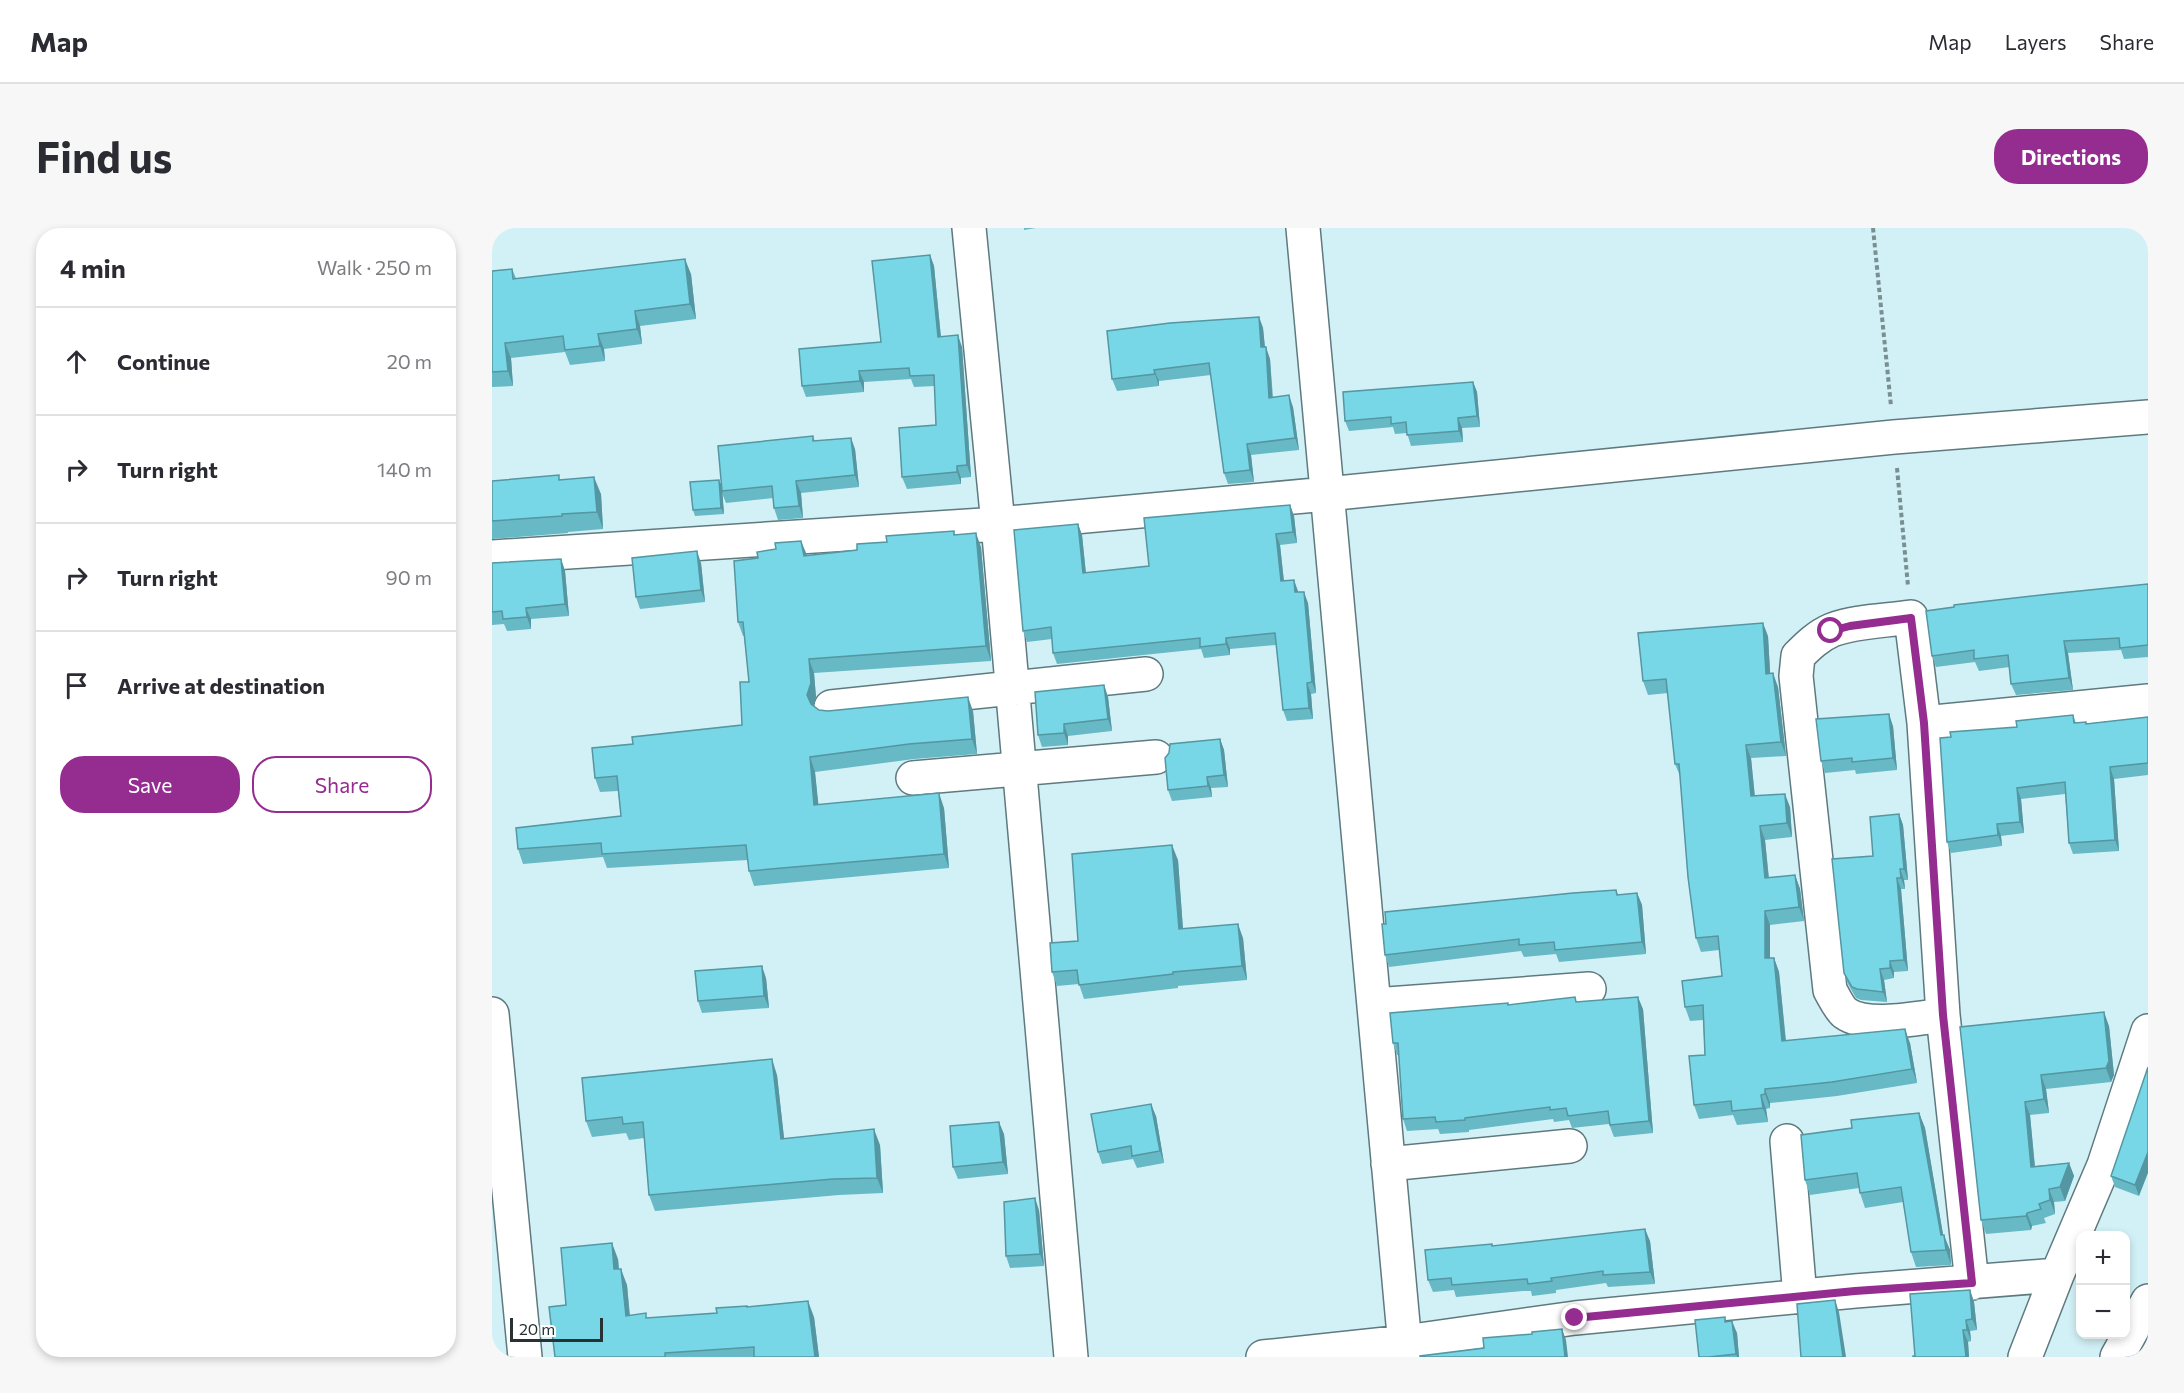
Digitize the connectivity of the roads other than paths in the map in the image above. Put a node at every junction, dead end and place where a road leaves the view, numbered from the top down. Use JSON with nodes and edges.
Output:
{"nodes":[{"id":1,"x":969,"y":228,"type":"edge"},
{"id":2,"x":1303,"y":228,"type":"edge"},
{"id":3,"x":2148,"y":417,"type":"edge"},
{"id":4,"x":1327,"y":494,"type":"junction"},
{"id":5,"x":998,"y":524,"type":"junction"},
{"id":6,"x":492,"y":557,"type":"edge"},
{"id":7,"x":1146,"y":674,"type":"dead end"},
{"id":8,"x":1012,"y":687,"type":"junction"},
{"id":9,"x":2148,"y":701,"type":"edge"},
{"id":10,"x":831,"y":707,"type":"dead end"},
{"id":11,"x":1924,"y":723,"type":"junction"},
{"id":12,"x":1156,"y":757,"type":"dead end"},
{"id":13,"x":1019,"y":769,"type":"junction"},
{"id":14,"x":913,"y":778,"type":"dead end"},
{"id":15,"x":1589,"y":989,"type":"dead end"},
{"id":16,"x":1374,"y":1005,"type":"junction"},
{"id":17,"x":492,"y":1014,"type":"edge"},
{"id":18,"x":1943,"y":1015,"type":"junction"},
{"id":19,"x":2148,"y":1030,"type":"edge"},
{"id":20,"x":1787,"y":1141,"type":"dead end"},
{"id":21,"x":1570,"y":1146,"type":"dead end"},
{"id":22,"x":1388,"y":1164,"type":"junction"},
{"id":23,"x":2057,"y":1275,"type":"junction"},
{"id":24,"x":1972,"y":1283,"type":"junction"},
{"id":25,"x":1800,"y":1296,"type":"junction"},
{"id":26,"x":2148,"y":1301,"type":"edge"},
{"id":27,"x":1405,"y":1350,"type":"edge"},
{"id":28,"x":525,"y":1357,"type":"edge"},
{"id":29,"x":1071,"y":1357,"type":"edge"},
{"id":30,"x":1263,"y":1357,"type":"edge"},
{"id":31,"x":2025,"y":1357,"type":"edge"},
{"id":32,"x":2117,"y":1357,"type":"edge"}],
"edges":[{"from":1,"to":5,"type":"street"},
{"from":2,"to":4,"type":"street"},
{"from":3,"to":4,"type":"street"},
{"from":4,"to":5,"type":"street"},
{"from":4,"to":16,"type":"street"},
{"from":5,"to":6,"type":"street"},
{"from":5,"to":8,"type":"street"},
{"from":7,"to":8,"type":"street"},
{"from":8,"to":10,"type":"street"},
{"from":8,"to":13,"type":"street"},
{"from":9,"to":11,"type":"street"},
{"from":11,"to":18,"type":"street"},
{"from":11,"to":18,"type":"street"},
{"from":12,"to":13,"type":"street"},
{"from":13,"to":14,"type":"street"},
{"from":13,"to":29,"type":"street"},
{"from":15,"to":16,"type":"street"},
{"from":16,"to":22,"type":"street"},
{"from":17,"to":28,"type":"street"},
{"from":18,"to":24,"type":"street"},
{"from":19,"to":23,"type":"street"},
{"from":20,"to":25,"type":"street"},
{"from":21,"to":22,"type":"street"},
{"from":22,"to":27,"type":"street"},
{"from":23,"to":24,"type":"street"},
{"from":23,"to":31,"type":"street"},
{"from":24,"to":25,"type":"street"},
{"from":25,"to":27,"type":"street"},
{"from":26,"to":32,"type":"street"},
{"from":27,"to":30,"type":"street"}]}
